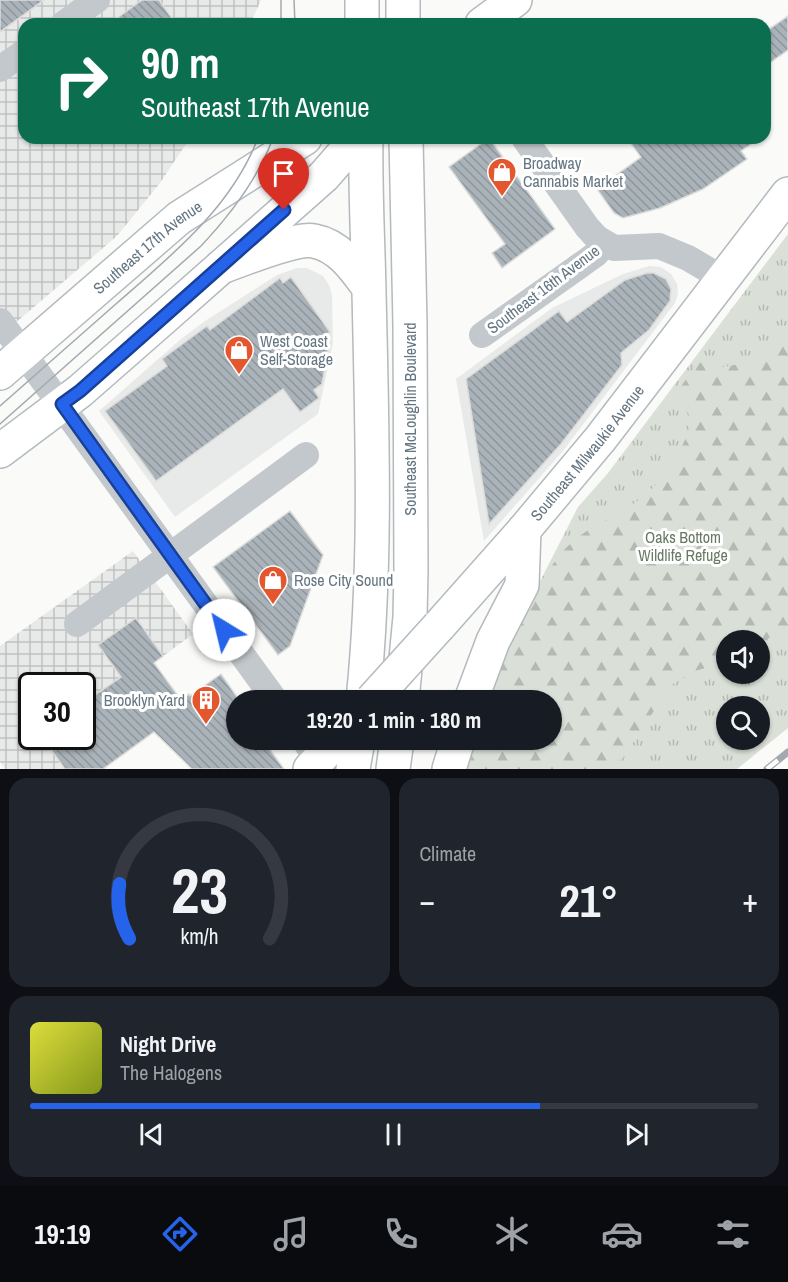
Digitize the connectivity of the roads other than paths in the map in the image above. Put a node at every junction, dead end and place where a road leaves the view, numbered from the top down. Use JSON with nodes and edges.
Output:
{"nodes":[{"id":1,"x":97,"y":0,"type":"edge"},
{"id":2,"x":362,"y":0,"type":"edge"},
{"id":3,"x":403,"y":0,"type":"edge"},
{"id":4,"x":515,"y":0,"type":"edge"},
{"id":5,"x":72,"y":18,"type":"edge"},
{"id":6,"x":362,"y":18,"type":"edge"},
{"id":7,"x":403,"y":18,"type":"edge"},
{"id":8,"x":490,"y":18,"type":"edge"},
{"id":9,"x":18,"y":56,"type":"edge"},
{"id":10,"x":0,"y":69,"type":"edge"},
{"id":11,"x":296,"y":144,"type":"edge"},
{"id":12,"x":352,"y":144,"type":"edge"},
{"id":13,"x":366,"y":144,"type":"edge"},
{"id":14,"x":406,"y":144,"type":"edge"},
{"id":15,"x":528,"y":144,"type":"edge"},
{"id":16,"x":788,"y":194,"type":"edge"},
{"id":17,"x":605,"y":243,"type":"junction"},
{"id":18,"x":221,"y":267,"type":"junction"},
{"id":19,"x":722,"y":278,"type":"junction"},
{"id":20,"x":369,"y":288,"type":"junction"},
{"id":21,"x":0,"y":321,"type":"edge"},
{"id":22,"x":482,"y":335,"type":"dead end"},
{"id":23,"x":12,"y":363,"type":"edge"},
{"id":24,"x":62,"y":404,"type":"junction"},
{"id":25,"x":0,"y":451,"type":"edge"},
{"id":26,"x":306,"y":455,"type":"dead end"},
{"id":27,"x":524,"y":530,"type":"junction"},
{"id":28,"x":170,"y":555,"type":"junction"},
{"id":29,"x":77,"y":624,"type":"dead end"},
{"id":30,"x":268,"y":690,"type":"edge"},
{"id":31,"x":364,"y":690,"type":"edge"},
{"id":32,"x":381,"y":690,"type":"edge"},
{"id":33,"x":403,"y":690,"type":"edge"},
{"id":34,"x":475,"y":690,"type":"edge"},
{"id":35,"x":356,"y":750,"type":"edge"},
{"id":36,"x":396,"y":750,"type":"edge"},
{"id":37,"x":455,"y":750,"type":"edge"},
{"id":38,"x":353,"y":769,"type":"edge"},
{"id":39,"x":393,"y":769,"type":"edge"},
{"id":40,"x":449,"y":769,"type":"edge"}],
"edges":[{"from":1,"to":5,"type":"street"},
{"from":2,"to":6,"type":"main road"},
{"from":3,"to":7,"type":"main road"},
{"from":4,"to":8,"type":"main road"},
{"from":9,"to":10,"type":"street"},
{"from":11,"to":23,"type":"main road","name":"Southeast 17th Avenue"},
{"from":12,"to":18,"type":"main road"},
{"from":13,"to":20,"type":"main road"},
{"from":14,"to":33,"type":"main road","name":"Southeast McLoughlin Boulevard"},
{"from":15,"to":17,"type":"street"},
{"from":16,"to":19,"type":"main road","name":"Southeast Milwaukie Avenue"},
{"from":17,"to":19,"type":"street"},
{"from":17,"to":22,"type":"street","name":"Southeast 16th Avenue"},
{"from":18,"to":20,"type":"main road"},
{"from":18,"to":24,"type":"main road"},
{"from":19,"to":27,"type":"main road","name":"Southeast Milwaukie Avenue"},
{"from":20,"to":31,"type":"main road"},
{"from":21,"to":23,"type":"street"},
{"from":23,"to":24,"type":"street"},
{"from":24,"to":25,"type":"main road"},
{"from":24,"to":28,"type":"street"},
{"from":26,"to":28,"type":"street"},
{"from":27,"to":32,"type":"main road","name":"Southeast Milwaukie Avenue","bridge":true},
{"from":27,"to":34,"type":"main road"},
{"from":28,"to":29,"type":"street"},
{"from":28,"to":30,"type":"street"},
{"from":35,"to":38,"type":"main road"},
{"from":36,"to":39,"type":"main road"},
{"from":37,"to":40,"type":"main road"}]}
